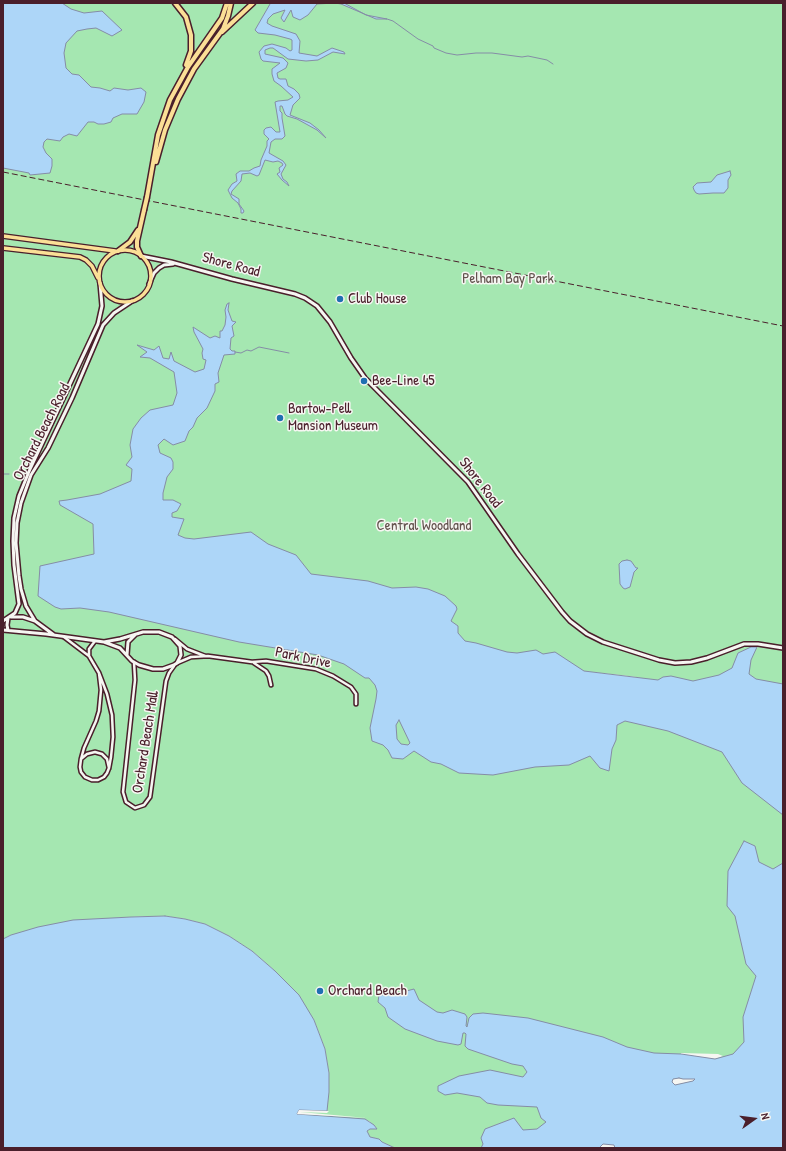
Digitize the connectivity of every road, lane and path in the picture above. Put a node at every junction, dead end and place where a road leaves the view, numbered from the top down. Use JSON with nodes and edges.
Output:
{"nodes":[{"id":1,"x":175,"y":3,"type":"edge"},
{"id":2,"x":227,"y":3,"type":"edge"},
{"id":3,"x":231,"y":3,"type":"edge"},
{"id":4,"x":253,"y":3,"type":"edge"},
{"id":5,"x":220,"y":33,"type":"junction"},
{"id":6,"x":182,"y":77,"type":"junction"},
{"id":7,"x":152,"y":174,"type":"junction"},
{"id":8,"x":140,"y":226,"type":"junction"},
{"id":9,"x":3,"y":236,"type":"edge"},
{"id":10,"x":3,"y":248,"type":"edge"},
{"id":11,"x":117,"y":251,"type":"junction"},
{"id":12,"x":141,"y":256,"type":"junction"},
{"id":13,"x":175,"y":264,"type":"junction"},
{"id":14,"x":99,"y":282,"type":"junction"},
{"id":15,"x":149,"y":284,"type":"junction"},
{"id":16,"x":132,"y":301,"type":"junction"},
{"id":17,"x":9,"y":618,"type":"junction"},
{"id":18,"x":3,"y":621,"type":"edge"},
{"id":19,"x":35,"y":621,"type":"junction"},
{"id":20,"x":39,"y":625,"type":"junction"},
{"id":21,"x":3,"y":630,"type":"edge"},
{"id":22,"x":8,"y":630,"type":"junction"},
{"id":23,"x":40,"y":633,"type":"junction"},
{"id":24,"x":137,"y":633,"type":"junction"},
{"id":25,"x":54,"y":635,"type":"junction"},
{"id":26,"x":62,"y":636,"type":"junction"},
{"id":27,"x":172,"y":637,"type":"junction"},
{"id":28,"x":95,"y":641,"type":"junction"},
{"id":29,"x":104,"y":642,"type":"junction"},
{"id":30,"x":783,"y":648,"type":"edge"},
{"id":31,"x":127,"y":655,"type":"junction"},
{"id":32,"x":89,"y":656,"type":"junction"},
{"id":33,"x":208,"y":656,"type":"junction"},
{"id":34,"x":134,"y":662,"type":"junction"},
{"id":35,"x":252,"y":662,"type":"junction"},
{"id":36,"x":175,"y":664,"type":"junction"},
{"id":37,"x":99,"y":673,"type":"junction"},
{"id":38,"x":271,"y":685,"type":"dead end"},
{"id":39,"x":356,"y":704,"type":"dead end"},
{"id":40,"x":81,"y":759,"type":"junction"},
{"id":41,"x":109,"y":768,"type":"junction"}],
"edges":[{"from":1,"to":6,"type":"highway"},
{"from":2,"to":6,"type":"highway"},
{"from":3,"to":5,"type":"highway"},
{"from":4,"to":5,"type":"highway"},
{"from":5,"to":7,"type":"highway"},
{"from":6,"to":7,"type":"highway"},
{"from":7,"to":8,"type":"highway","bridge":true},
{"from":8,"to":11,"type":"highway"},
{"from":8,"to":12,"type":"highway"},
{"from":9,"to":11,"type":"main road"},
{"from":10,"to":14,"type":"main road"},
{"from":11,"to":12,"type":"main road"},
{"from":11,"to":14,"type":"main road"},
{"from":12,"to":13,"type":"street","name":"Shore Road"},
{"from":12,"to":15,"type":"main road"},
{"from":13,"to":15,"type":"street"},
{"from":13,"to":30,"type":"street","name":"Shore Road"},
{"from":14,"to":16,"type":"main road"},
{"from":14,"to":17,"type":"street","name":"Orchard Beach Road"},
{"from":15,"to":16,"type":"main road"},
{"from":16,"to":19,"type":"street","name":"Orchard Beach Road"},
{"from":17,"to":18,"type":"street"},
{"from":17,"to":19,"type":"street"},
{"from":17,"to":22,"type":"street"},
{"from":19,"to":20,"type":"street","name":"Orchard Beach Road"},
{"from":20,"to":23,"type":"street"},
{"from":20,"to":25,"type":"street","name":"Orchard Beach Road"},
{"from":21,"to":22,"type":"street","name":"Park Drive"},
{"from":22,"to":23,"type":"street","name":"Park Drive"},
{"from":23,"to":25,"type":"street","name":"Park Drive"},
{"from":24,"to":27,"type":"street","name":"Park Drive"},
{"from":24,"to":29,"type":"street","name":"Park Drive"},
{"from":24,"to":31,"type":"street"},
{"from":25,"to":26,"type":"street","name":"Park Drive"},
{"from":26,"to":28,"type":"street","name":"Park Drive"},
{"from":26,"to":32,"type":"street"},
{"from":27,"to":33,"type":"street","name":"Park Drive"},
{"from":27,"to":36,"type":"street"},
{"from":28,"to":29,"type":"street","name":"Park Drive"},
{"from":28,"to":32,"type":"street"},
{"from":29,"to":31,"type":"street","name":"Park Drive"},
{"from":31,"to":34,"type":"street","name":"Park Drive"},
{"from":32,"to":37,"type":"street"},
{"from":33,"to":35,"type":"street","name":"Park Drive"},
{"from":33,"to":36,"type":"street","name":"Park Drive"},
{"from":34,"to":36,"type":"street","name":"Park Drive"},
{"from":34,"to":36,"type":"street","name":"Orchard Beach Mall"},
{"from":35,"to":38,"type":"street","name":"Park Drive"},
{"from":35,"to":39,"type":"street","name":"Park Drive"},
{"from":37,"to":40,"type":"street"},
{"from":37,"to":41,"type":"street"},
{"from":40,"to":41,"type":"street"},
{"from":40,"to":41,"type":"street"}]}
